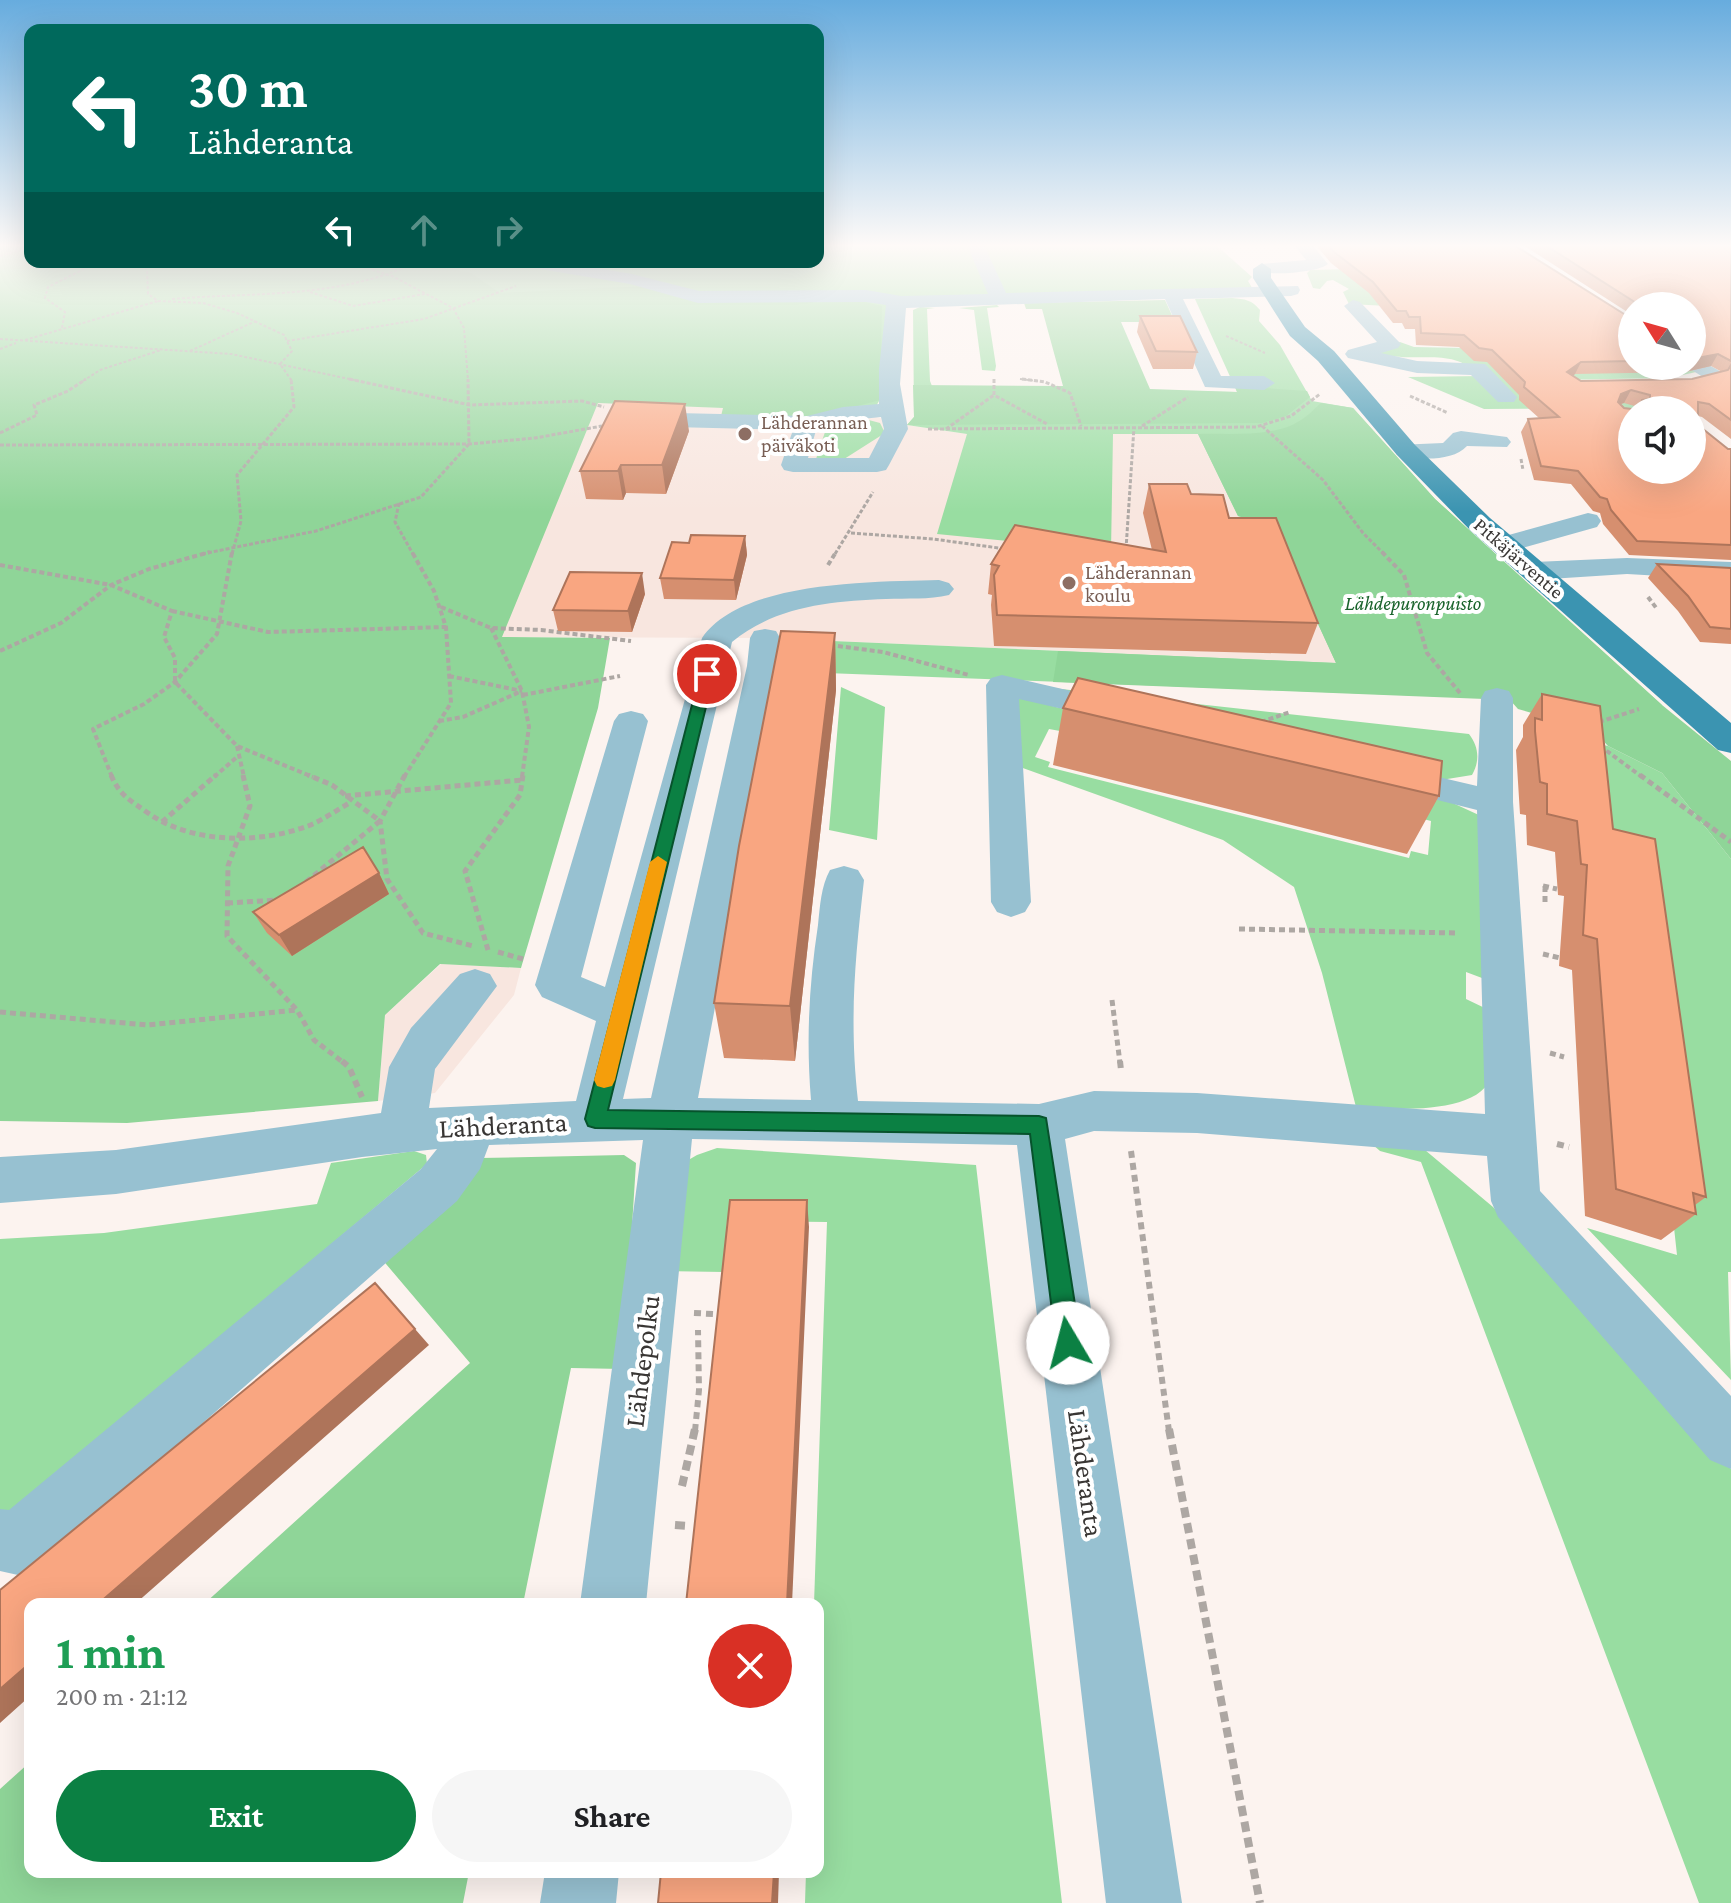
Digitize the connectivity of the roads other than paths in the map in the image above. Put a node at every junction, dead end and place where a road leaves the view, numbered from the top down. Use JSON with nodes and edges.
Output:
{"nodes":[{"id":1,"x":894,"y":334,"type":"edge"},
{"id":2,"x":1190,"y":334,"type":"edge"},
{"id":3,"x":1300,"y":334,"type":"edge"},
{"id":4,"x":1318,"y":334,"type":"edge"},
{"id":5,"x":1381,"y":334,"type":"edge"},
{"id":6,"x":1355,"y":354,"type":"junction"},
{"id":7,"x":1326,"y":356,"type":"junction"},
{"id":8,"x":1264,"y":383,"type":"dead end"},
{"id":9,"x":1506,"y":397,"type":"dead end"},
{"id":10,"x":625,"y":419,"type":"edge"},
{"id":11,"x":893,"y":420,"type":"junction"},
{"id":12,"x":807,"y":423,"type":"junction"},
{"id":13,"x":1499,"y":442,"type":"dead end"},
{"id":14,"x":1406,"y":450,"type":"junction"},
{"id":15,"x":1588,"y":521,"type":"dead end"},
{"id":16,"x":1504,"y":545,"type":"junction"},
{"id":17,"x":1534,"y":571,"type":"junction"},
{"id":18,"x":1731,"y":571,"type":"edge"},
{"id":19,"x":939,"y":589,"type":"dead end"},
{"id":20,"x":765,"y":638,"type":"road end"},
{"id":21,"x":1497,"y":705,"type":"road end"},
{"id":22,"x":631,"y":721,"type":"dead end"},
{"id":23,"x":1159,"y":722,"type":"edge"},
{"id":24,"x":1731,"y":742,"type":"edge"},
{"id":25,"x":1345,"y":766,"type":"edge"},
{"id":26,"x":1495,"y":802,"type":"junction"},
{"id":27,"x":844,"y":880,"type":"dead end"},
{"id":28,"x":1011,"y":902,"type":"dead end"},
{"id":29,"x":481,"y":968,"type":"road end"},
{"id":30,"x":620,"y":1013,"type":"junction"},
{"id":31,"x":670,"y":1118,"type":"junction"},
{"id":32,"x":595,"y":1119,"type":"junction"},
{"id":33,"x":835,"y":1120,"type":"junction"},
{"id":34,"x":469,"y":1125,"type":"junction"},
{"id":35,"x":1039,"y":1125,"type":"junction"},
{"id":36,"x":382,"y":1134,"type":"junction"},
{"id":37,"x":1510,"y":1137,"type":"junction"},
{"id":38,"x":0,"y":1180,"type":"edge"},
{"id":39,"x":1731,"y":1439,"type":"edge"},
{"id":40,"x":6,"y":1547,"type":"edge"},
{"id":41,"x":614,"y":1598,"type":"edge"},
{"id":42,"x":581,"y":1878,"type":"edge"},
{"id":43,"x":578,"y":1903,"type":"edge"},
{"id":44,"x":1144,"y":1903,"type":"edge"}],
"edges":[{"from":1,"to":11,"type":"street"},
{"from":2,"to":8,"type":"street"},
{"from":3,"to":7,"type":"main road","name":"Pitkäjärventie"},
{"from":4,"to":7,"type":"main road","name":"Pitkäjärventie"},
{"from":5,"to":6,"type":"street"},
{"from":6,"to":7,"type":"street"},
{"from":6,"to":9,"type":"street"},
{"from":7,"to":14,"type":"main road","name":"Pitkäjärventie"},
{"from":10,"to":12,"type":"street"},
{"from":11,"to":12,"type":"street"},
{"from":11,"to":12,"type":"street"},
{"from":13,"to":14,"type":"street"},
{"from":14,"to":16,"type":"main road","name":"Pitkäjärventie"},
{"from":15,"to":16,"type":"street"},
{"from":16,"to":17,"type":"main road","name":"Pitkäjärventie"},
{"from":17,"to":18,"type":"street"},
{"from":17,"to":24,"type":"main road","name":"Pitkäjärventie"},
{"from":19,"to":30,"type":"street"},
{"from":20,"to":31,"type":"street","name":"Lähdepolku"},
{"from":21,"to":26,"type":"street"},
{"from":22,"to":30,"type":"street"},
{"from":23,"to":28,"type":"street"},
{"from":25,"to":26,"type":"street"},
{"from":26,"to":37,"type":"street"},
{"from":27,"to":33,"type":"street"},
{"from":29,"to":36,"type":"street"},
{"from":30,"to":32,"type":"street"},
{"from":31,"to":32,"type":"street","name":"Lähderanta"},
{"from":31,"to":33,"type":"street","name":"Lähderanta"},
{"from":31,"to":41,"type":"street","name":"Lähdepolku"},
{"from":32,"to":34,"type":"street","name":"Lähderanta"},
{"from":33,"to":35,"type":"street","name":"Lähderanta"},
{"from":34,"to":36,"type":"street","name":"Lähderanta"},
{"from":34,"to":40,"type":"street"},
{"from":35,"to":37,"type":"street"},
{"from":35,"to":44,"type":"street","name":"Lähderanta"},
{"from":36,"to":38,"type":"street","name":"Lähderanta"},
{"from":37,"to":39,"type":"street"},
{"from":42,"to":43,"type":"street"}]}
